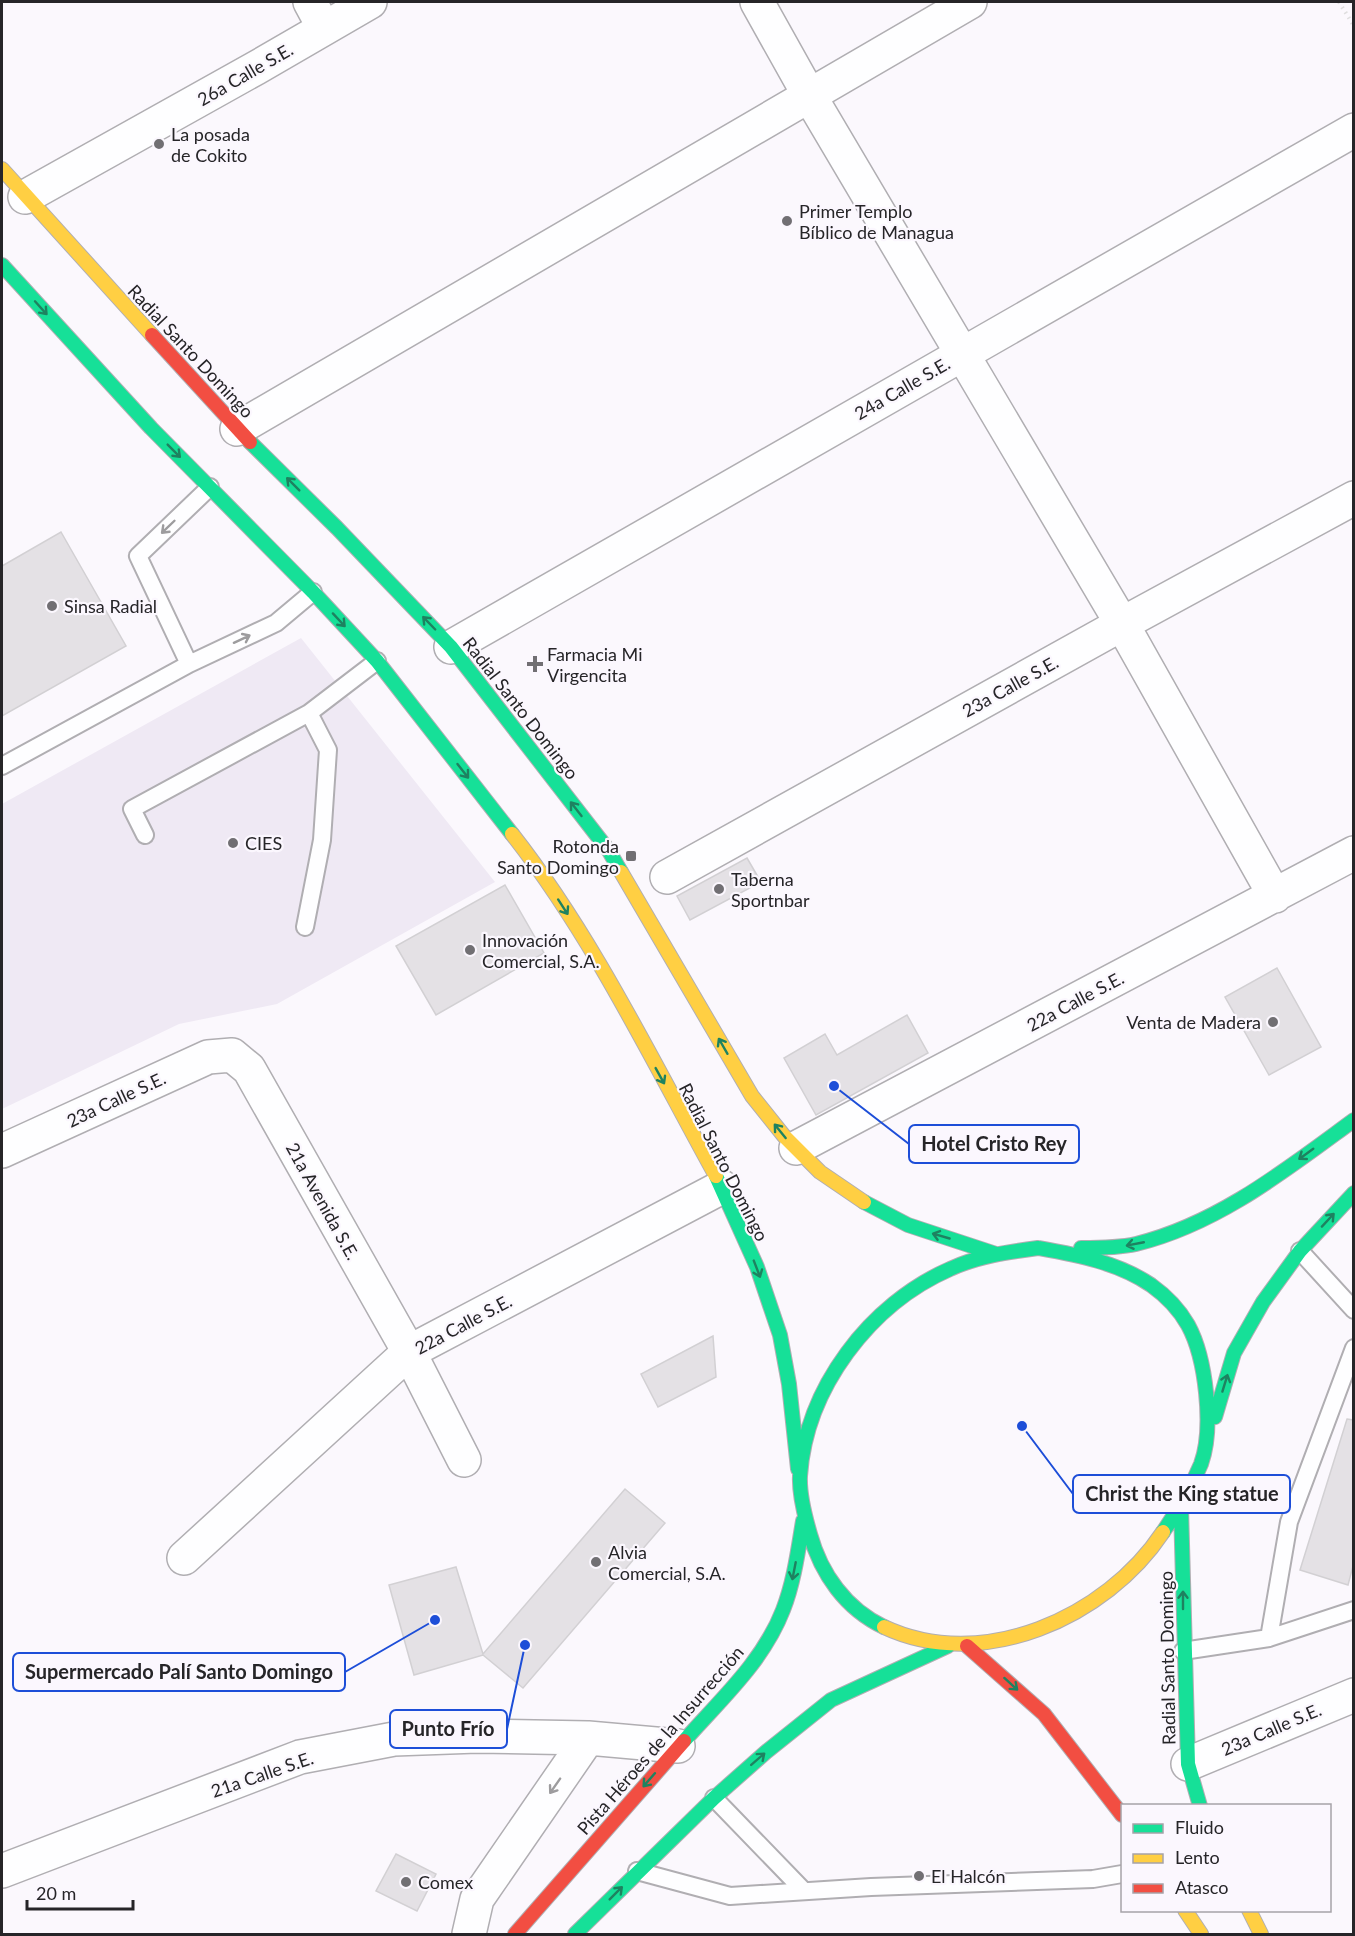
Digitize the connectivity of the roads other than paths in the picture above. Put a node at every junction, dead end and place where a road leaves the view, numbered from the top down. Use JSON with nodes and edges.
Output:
{"nodes":[{"id":1,"x":370,"y":2,"type":"edge"},
{"id":2,"x":757,"y":2,"type":"edge"},
{"id":3,"x":970,"y":2,"type":"edge"},
{"id":4,"x":317,"y":15,"type":"edge"},
{"id":5,"x":809,"y":95,"type":"junction"},
{"id":6,"x":1353,"y":130,"type":"edge"},
{"id":7,"x":2,"y":169,"type":"edge"},
{"id":8,"x":25,"y":197,"type":"junction"},
{"id":9,"x":2,"y":265,"type":"edge"},
{"id":10,"x":962,"y":353,"type":"junction"},
{"id":11,"x":237,"y":429,"type":"junction"},
{"id":12,"x":210,"y":487,"type":"junction"},
{"id":13,"x":1353,"y":498,"type":"edge"},
{"id":14,"x":313,"y":592,"type":"junction"},
{"id":15,"x":1122,"y":624,"type":"junction"},
{"id":16,"x":451,"y":647,"type":"junction"},
{"id":17,"x":377,"y":661,"type":"junction"},
{"id":18,"x":189,"y":664,"type":"junction"},
{"id":19,"x":309,"y":713,"type":"junction"},
{"id":20,"x":2,"y":766,"type":"edge"},
{"id":21,"x":145,"y":835,"type":"dead end"},
{"id":22,"x":1353,"y":853,"type":"edge"},
{"id":23,"x":668,"y":877,"type":"dead end"},
{"id":24,"x":1275,"y":896,"type":"junction"},
{"id":25,"x":305,"y":927,"type":"dead end"},
{"id":26,"x":232,"y":1055,"type":"joint"},
{"id":27,"x":1353,"y":1120,"type":"edge"},
{"id":28,"x":796,"y":1148,"type":"junction"},
{"id":29,"x":2,"y":1151,"type":"edge"},
{"id":30,"x":722,"y":1187,"type":"junction"},
{"id":31,"x":1353,"y":1193,"type":"edge"},
{"id":32,"x":1038,"y":1248,"type":"junction"},
{"id":33,"x":1300,"y":1251,"type":"junction"},
{"id":34,"x":996,"y":1254,"type":"junction"},
{"id":35,"x":1353,"y":1310,"type":"edge"},
{"id":36,"x":1353,"y":1348,"type":"edge"},
{"id":37,"x":409,"y":1352,"type":"junction"},
{"id":38,"x":1202,"y":1459,"type":"junction"},
{"id":39,"x":464,"y":1460,"type":"dead end"},
{"id":40,"x":800,"y":1480,"type":"junction"},
{"id":41,"x":1181,"y":1508,"type":"junction"},
{"id":42,"x":805,"y":1514,"type":"junction"},
{"id":43,"x":184,"y":1558,"type":"dead end"},
{"id":44,"x":1353,"y":1610,"type":"edge"},
{"id":45,"x":1269,"y":1638,"type":"junction"},
{"id":46,"x":948,"y":1646,"type":"junction"},
{"id":47,"x":967,"y":1646,"type":"junction"},
{"id":48,"x":1184,"y":1651,"type":"junction"},
{"id":49,"x":1353,"y":1695,"type":"edge"},
{"id":50,"x":588,"y":1738,"type":"junction"},
{"id":51,"x":678,"y":1746,"type":"junction"},
{"id":52,"x":1188,"y":1764,"type":"junction"},
{"id":53,"x":714,"y":1798,"type":"junction"},
{"id":54,"x":1199,"y":1804,"type":"edge"},
{"id":55,"x":1121,"y":1814,"type":"edge"},
{"id":56,"x":2,"y":1871,"type":"edge"},
{"id":57,"x":638,"y":1871,"type":"junction"},
{"id":58,"x":1121,"y":1874,"type":"edge"},
{"id":59,"x":804,"y":1891,"type":"junction"},
{"id":60,"x":1186,"y":1912,"type":"edge"},
{"id":61,"x":1250,"y":1912,"type":"edge"},
{"id":62,"x":469,"y":1935,"type":"edge"},
{"id":63,"x":515,"y":1935,"type":"edge"},
{"id":64,"x":575,"y":1935,"type":"edge"},
{"id":65,"x":1201,"y":1935,"type":"edge"},
{"id":66,"x":1261,"y":1935,"type":"edge"}],
"edges":[{"from":1,"to":4,"type":"street","name":"26a Calle S.E."},
{"from":2,"to":5,"type":"street"},
{"from":3,"to":5,"type":"street"},
{"from":4,"to":8,"type":"street","name":"26a Calle S.E."},
{"from":5,"to":10,"type":"street"},
{"from":5,"to":11,"type":"street"},
{"from":6,"to":10,"type":"street","name":"24a Calle S.E."},
{"from":7,"to":8,"type":"main road","name":"Radial Santo Domingo"},
{"from":8,"to":11,"type":"main road","name":"Radial Santo Domingo"},
{"from":9,"to":12,"type":"main road","name":"Radial Santo Domingo","one_way":true},
{"from":10,"to":15,"type":"street"},
{"from":10,"to":16,"type":"street","name":"24a Calle S.E."},
{"from":16,"to":11,"type":"main road","name":"Radial Santo Domingo","one_way":true},
{"from":12,"to":14,"type":"main road","name":"Radial Santo Domingo"},
{"from":12,"to":18,"type":"lane","one_way":true},
{"from":13,"to":15,"type":"street","name":"23a Calle S.E."},
{"from":14,"to":17,"type":"main road","name":"Radial Santo Domingo","one_way":true},
{"from":18,"to":14,"type":"lane","one_way":true},
{"from":15,"to":23,"type":"street","name":"23a Calle S.E."},
{"from":15,"to":24,"type":"street"},
{"from":28,"to":16,"type":"main road","name":"Radial Santo Domingo","one_way":true},
{"from":17,"to":19,"type":"lane"},
{"from":17,"to":30,"type":"main road","name":"Radial Santo Domingo","one_way":true},
{"from":18,"to":20,"type":"lane"},
{"from":19,"to":21,"type":"lane"},
{"from":19,"to":25,"type":"lane"},
{"from":22,"to":24,"type":"street","name":"22a Calle S.E."},
{"from":24,"to":28,"type":"street","name":"22a Calle S.E."},
{"from":26,"to":29,"type":"street","name":"23a Calle S.E."},
{"from":26,"to":37,"type":"street","name":"21a Avenida S.E."},
{"from":27,"to":32,"type":"main road","one_way":true},
{"from":34,"to":28,"type":"main road","name":"Radial Santo Domingo","one_way":true},
{"from":30,"to":37,"type":"street","name":"22a Calle S.E."},
{"from":30,"to":40,"type":"main road","name":"Radial Santo Domingo","one_way":true},
{"from":33,"to":31,"type":"main road","one_way":true},
{"from":32,"to":34,"type":"main road"},
{"from":32,"to":38,"type":"main road"},
{"from":33,"to":35,"type":"lane"},
{"from":38,"to":33,"type":"main road","one_way":true},
{"from":34,"to":40,"type":"main road"},
{"from":36,"to":45,"type":"lane"},
{"from":37,"to":39,"type":"street","name":"21a Avenida S.E."},
{"from":37,"to":43,"type":"street","name":"22a Calle S.E."},
{"from":38,"to":41,"type":"main road"},
{"from":40,"to":42,"type":"main road"},
{"from":41,"to":47,"type":"main road"},
{"from":48,"to":41,"type":"main road","name":"Radial Santo Domingo","one_way":true},
{"from":42,"to":46,"type":"main road"},
{"from":42,"to":51,"type":"main road","name":"Pista Héroes de la Insurrección","one_way":true},
{"from":44,"to":45,"type":"lane"},
{"from":45,"to":48,"type":"lane"},
{"from":46,"to":47,"type":"main road"},
{"from":53,"to":46,"type":"main road","one_way":true},
{"from":47,"to":55,"type":"main road","one_way":true},
{"from":48,"to":52,"type":"main road","name":"Radial Santo Domingo"},
{"from":49,"to":52,"type":"street","name":"23a Calle S.E."},
{"from":50,"to":51,"type":"street","name":"21a Calle S.E."},
{"from":50,"to":56,"type":"street","name":"21a Calle S.E."},
{"from":50,"to":62,"type":"street","one_way":true},
{"from":51,"to":63,"type":"main road","name":"Pista Héroes de la Insurrección","one_way":true},
{"from":52,"to":54,"type":"main road","name":"Radial Santo Domingo"},
{"from":53,"to":57,"type":"main road"},
{"from":53,"to":59,"type":"lane"},
{"from":57,"to":59,"type":"lane"},
{"from":64,"to":57,"type":"main road","one_way":true},
{"from":58,"to":59,"type":"lane"},
{"from":60,"to":65,"type":"main road"},
{"from":61,"to":66,"type":"main road"}]}
